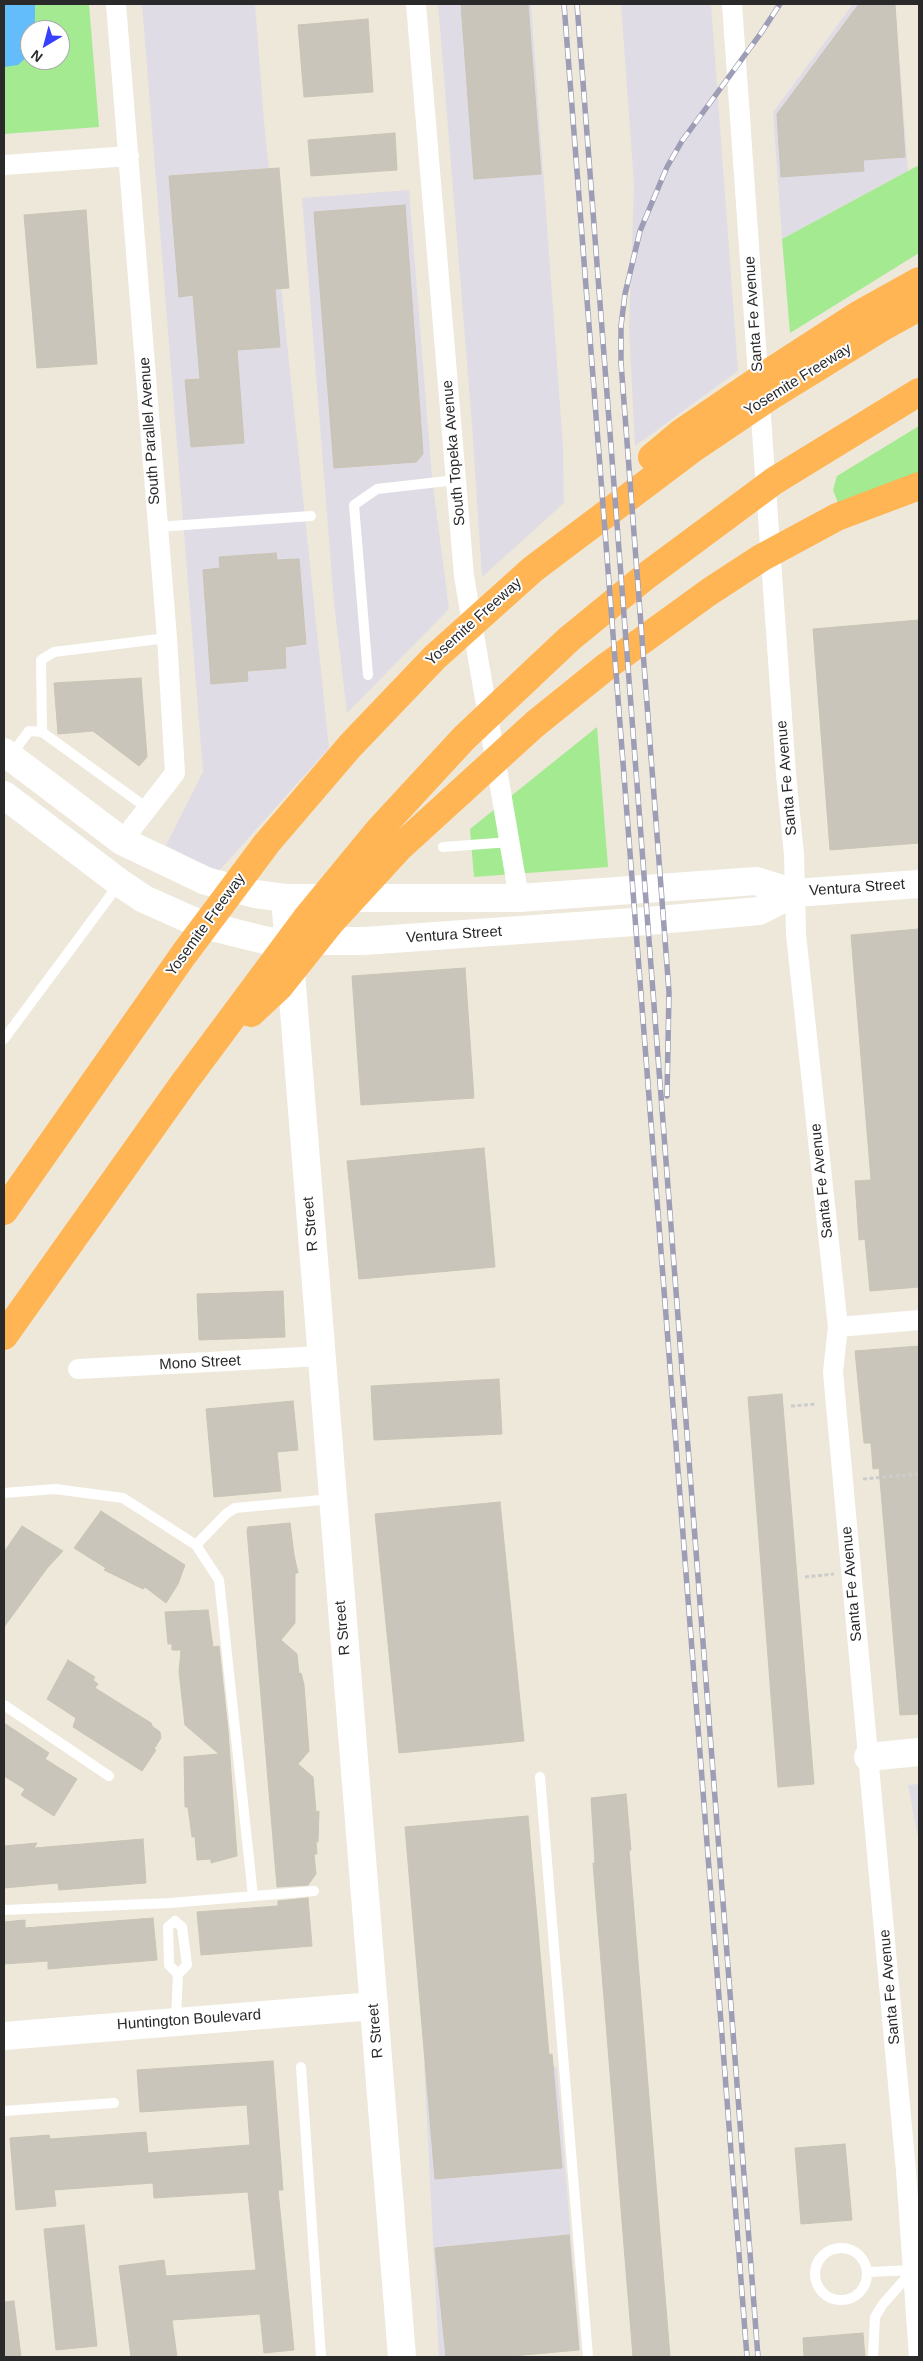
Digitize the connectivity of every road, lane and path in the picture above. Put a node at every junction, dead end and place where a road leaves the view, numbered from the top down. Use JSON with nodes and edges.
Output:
{"nodes":[{"id":1,"x":116,"y":4,"type":"edge"},
{"id":2,"x":416,"y":4,"type":"edge"},
{"id":3,"x":732,"y":4,"type":"edge"},
{"id":4,"x":128,"y":156,"type":"junction"},
{"id":5,"x":4,"y":165,"type":"edge"},
{"id":6,"x":919,"y":281,"type":"edge"},
{"id":7,"x":919,"y":307,"type":"edge"},
{"id":8,"x":919,"y":392,"type":"edge"},
{"id":9,"x":456,"y":480,"type":"junction"},
{"id":10,"x":919,"y":486,"type":"edge"},
{"id":11,"x":311,"y":516,"type":"dead end"},
{"id":12,"x":157,"y":527,"type":"junction"},
{"id":13,"x":568,"y":541,"type":"junction"},
{"id":14,"x":167,"y":638,"type":"junction"},
{"id":15,"x":368,"y":676,"type":"dead end"},
{"id":16,"x":42,"y":732,"type":"junction"},
{"id":17,"x":7,"y":754,"type":"edge"},
{"id":18,"x":4,"y":796,"type":"edge"},
{"id":19,"x":147,"y":808,"type":"junction"},
{"id":20,"x":122,"y":841,"type":"junction"},
{"id":21,"x":510,"y":842,"type":"junction"},
{"id":22,"x":442,"y":847,"type":"dead end"},
{"id":23,"x":120,"y":883,"type":"junction"},
{"id":24,"x":919,"y":884,"type":"edge"},
{"id":25,"x":795,"y":893,"type":"junction"},
{"id":26,"x":284,"y":898,"type":"junction"},
{"id":27,"x":519,"y":898,"type":"junction"},
{"id":28,"x":288,"y":942,"type":"junction"},
{"id":29,"x":4,"y":1039,"type":"edge"},
{"id":30,"x":200,"y":1061,"type":"junction"},
{"id":31,"x":4,"y":1211,"type":"edge"},
{"id":32,"x":919,"y":1320,"type":"edge"},
{"id":33,"x":838,"y":1328,"type":"junction"},
{"id":34,"x":4,"y":1336,"type":"edge"},
{"id":35,"x":322,"y":1356,"type":"junction"},
{"id":36,"x":78,"y":1370,"type":"dead end"},
{"id":37,"x":820,"y":1404,"type":"dead end"},
{"id":38,"x":791,"y":1406,"type":"dead end"},
{"id":39,"x":919,"y":1474,"type":"edge"},
{"id":40,"x":861,"y":1479,"type":"dead end"},
{"id":41,"x":4,"y":1493,"type":"edge"},
{"id":42,"x":333,"y":1499,"type":"junction"},
{"id":43,"x":196,"y":1545,"type":"junction"},
{"id":44,"x":835,"y":1574,"type":"dead end"},
{"id":45,"x":805,"y":1577,"type":"dead end"},
{"id":46,"x":4,"y":1705,"type":"edge"},
{"id":47,"x":919,"y":1752,"type":"edge"},
{"id":48,"x":868,"y":1757,"type":"junction"},
{"id":49,"x":109,"y":1776,"type":"dead end"},
{"id":50,"x":540,"y":1777,"type":"dead end"},
{"id":51,"x":314,"y":1891,"type":"dead end"},
{"id":52,"x":253,"y":1896,"type":"junction"},
{"id":53,"x":174,"y":1903,"type":"junction"},
{"id":54,"x":4,"y":1910,"type":"edge"},
{"id":55,"x":175,"y":1921,"type":"junction"},
{"id":56,"x":178,"y":1974,"type":"junction"},
{"id":57,"x":374,"y":2006,"type":"junction"},
{"id":58,"x":176,"y":2021,"type":"junction"},
{"id":59,"x":4,"y":2036,"type":"edge"},
{"id":60,"x":301,"y":2067,"type":"dead end"},
{"id":61,"x":114,"y":2103,"type":"dead end"},
{"id":62,"x":4,"y":2111,"type":"edge"},
{"id":63,"x":913,"y":2170,"type":"edge"},
{"id":64,"x":913,"y":2270,"type":"junction"},
{"id":65,"x":868,"y":2272,"type":"junction"},
{"id":66,"x":321,"y":2357,"type":"edge"},
{"id":67,"x":402,"y":2357,"type":"edge"},
{"id":68,"x":588,"y":2357,"type":"edge"},
{"id":69,"x":873,"y":2357,"type":"edge"},
{"id":70,"x":919,"y":2357,"type":"edge"}],
"edges":[{"from":1,"to":4,"type":"street","name":"South Parallel Avenue"},
{"from":2,"to":9,"type":"street","name":"South Topeka Avenue"},
{"from":3,"to":25,"type":"street","name":"Santa Fe Avenue"},
{"from":4,"to":5,"type":"street"},
{"from":4,"to":12,"type":"street","name":"South Parallel Avenue"},
{"from":6,"to":13,"type":"highway"},
{"from":7,"to":13,"type":"highway","name":"Yosemite Freeway"},
{"from":8,"to":30,"type":"highway"},
{"from":9,"to":15,"type":"lane"},
{"from":9,"to":21,"type":"street","name":"South Topeka Avenue"},
{"from":10,"to":30,"type":"highway"},
{"from":11,"to":12,"type":"lane"},
{"from":12,"to":14,"type":"street","name":"South Parallel Avenue"},
{"from":13,"to":31,"type":"highway","name":"Yosemite Freeway"},
{"from":14,"to":16,"type":"lane"},
{"from":14,"to":19,"type":"street","name":"South Parallel Avenue"},
{"from":16,"to":17,"type":"lane"},
{"from":16,"to":19,"type":"lane"},
{"from":17,"to":20,"type":"street","name":"Ventura Street"},
{"from":18,"to":23,"type":"street","name":"Ventura Street"},
{"from":19,"to":20,"type":"street","name":"South Parallel Avenue"},
{"from":20,"to":26,"type":"street","name":"Ventura Street"},
{"from":21,"to":22,"type":"lane"},
{"from":21,"to":27,"type":"street","name":"South Topeka Avenue"},
{"from":23,"to":28,"type":"street","name":"Ventura Street"},
{"from":23,"to":29,"type":"lane"},
{"from":24,"to":25,"type":"street","name":"Ventura Street"},
{"from":25,"to":27,"type":"street","name":"Ventura Street"},
{"from":25,"to":28,"type":"street","name":"Ventura Street"},
{"from":25,"to":33,"type":"street","name":"Santa Fe Avenue"},
{"from":26,"to":27,"type":"street","name":"Ventura Street"},
{"from":26,"to":28,"type":"street","name":"R Street"},
{"from":28,"to":35,"type":"street","name":"R Street"},
{"from":30,"to":34,"type":"highway"},
{"from":32,"to":33,"type":"street"},
{"from":33,"to":48,"type":"street","name":"Santa Fe Avenue"},
{"from":35,"to":36,"type":"street","name":"Mono Street"},
{"from":35,"to":42,"type":"street","name":"R Street"},
{"from":37,"to":38,"type":"path"},
{"from":39,"to":40,"type":"path"},
{"from":41,"to":43,"type":"lane"},
{"from":42,"to":43,"type":"lane"},
{"from":42,"to":57,"type":"street","name":"R Street"},
{"from":43,"to":52,"type":"lane"},
{"from":44,"to":45,"type":"path"},
{"from":46,"to":49,"type":"lane"},
{"from":47,"to":48,"type":"street"},
{"from":48,"to":63,"type":"street","name":"Santa Fe Avenue"},
{"from":50,"to":68,"type":"lane"},
{"from":51,"to":52,"type":"lane"},
{"from":52,"to":53,"type":"lane"},
{"from":53,"to":54,"type":"lane"},
{"from":53,"to":55,"type":"lane"},
{"from":55,"to":56,"type":"lane"},
{"from":55,"to":56,"type":"lane"},
{"from":56,"to":58,"type":"lane"},
{"from":57,"to":58,"type":"street","name":"Huntington Boulevard"},
{"from":57,"to":67,"type":"street","name":"R Street"},
{"from":58,"to":59,"type":"street","name":"Huntington Boulevard"},
{"from":60,"to":66,"type":"lane"},
{"from":61,"to":62,"type":"lane"},
{"from":63,"to":64,"type":"street","name":"Santa Fe Avenue"},
{"from":64,"to":65,"type":"lane"},
{"from":64,"to":69,"type":"lane"},
{"from":64,"to":70,"type":"street","name":"Santa Fe Avenue"},
{"from":65,"to":65,"type":"lane"}]}
